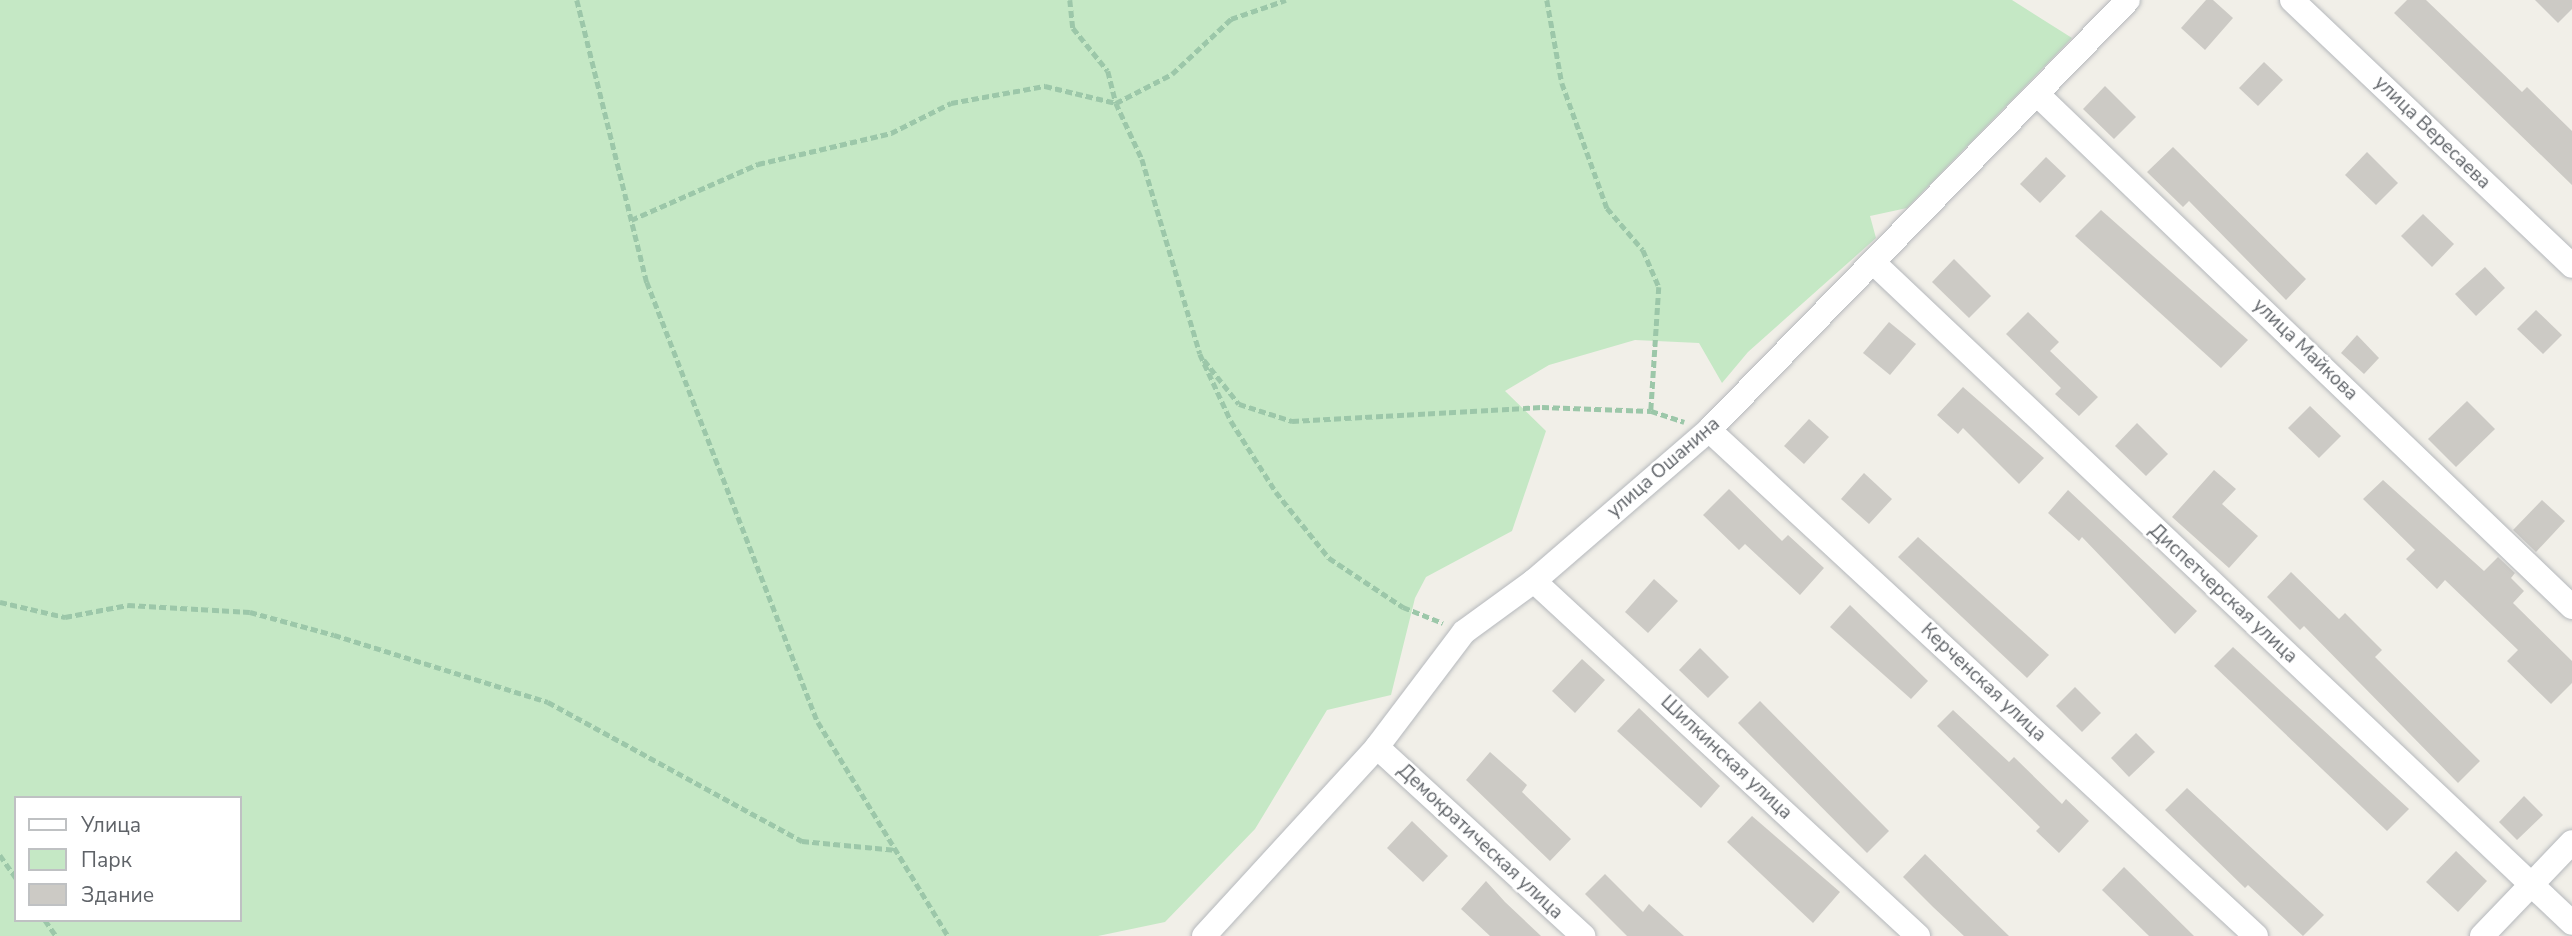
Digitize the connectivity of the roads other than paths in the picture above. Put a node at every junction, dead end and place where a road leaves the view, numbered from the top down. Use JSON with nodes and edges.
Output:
{"nodes":[{"id":1,"x":2128,"y":0,"type":"edge"},
{"id":2,"x":2292,"y":0,"type":"edge"},
{"id":3,"x":2037,"y":94,"type":"junction"},
{"id":4,"x":1875,"y":264,"type":"junction"},
{"id":5,"x":2572,"y":266,"type":"edge"},
{"id":6,"x":1710,"y":430,"type":"junction"},
{"id":7,"x":1534,"y":581,"type":"junction"},
{"id":8,"x":2572,"y":607,"type":"edge"},
{"id":9,"x":1377,"y":747,"type":"junction"},
{"id":10,"x":2572,"y":842,"type":"edge"},
{"id":11,"x":2531,"y":885,"type":"junction"},
{"id":12,"x":2572,"y":923,"type":"edge"},
{"id":13,"x":1216,"y":931,"type":"edge"},
{"id":14,"x":1583,"y":936,"type":"edge"},
{"id":15,"x":1918,"y":936,"type":"edge"},
{"id":16,"x":2256,"y":936,"type":"edge"},
{"id":17,"x":2482,"y":936,"type":"edge"}],
"edges":[{"from":1,"to":3,"type":"street","name":"улица Ошанина"},
{"from":2,"to":5,"type":"street","name":"улица Вересаева"},
{"from":3,"to":4,"type":"street","name":"улица Ошанина"},
{"from":3,"to":8,"type":"street","name":"улица Майкова"},
{"from":4,"to":6,"type":"street","name":"улица Ошанина"},
{"from":4,"to":11,"type":"street","name":"Диспетчерская улица"},
{"from":6,"to":7,"type":"street","name":"улица Ошанина"},
{"from":6,"to":16,"type":"street","name":"Керченская улица"},
{"from":7,"to":9,"type":"street","name":"улица Ошанина"},
{"from":7,"to":15,"type":"street","name":"Шилкинская улица"},
{"from":9,"to":13,"type":"street","name":"улица Ошанина"},
{"from":9,"to":14,"type":"street","name":"Демократическая улица"},
{"from":10,"to":11,"type":"street"},
{"from":11,"to":12,"type":"street","name":"Диспетчерская улица"},
{"from":11,"to":17,"type":"street"}]}
